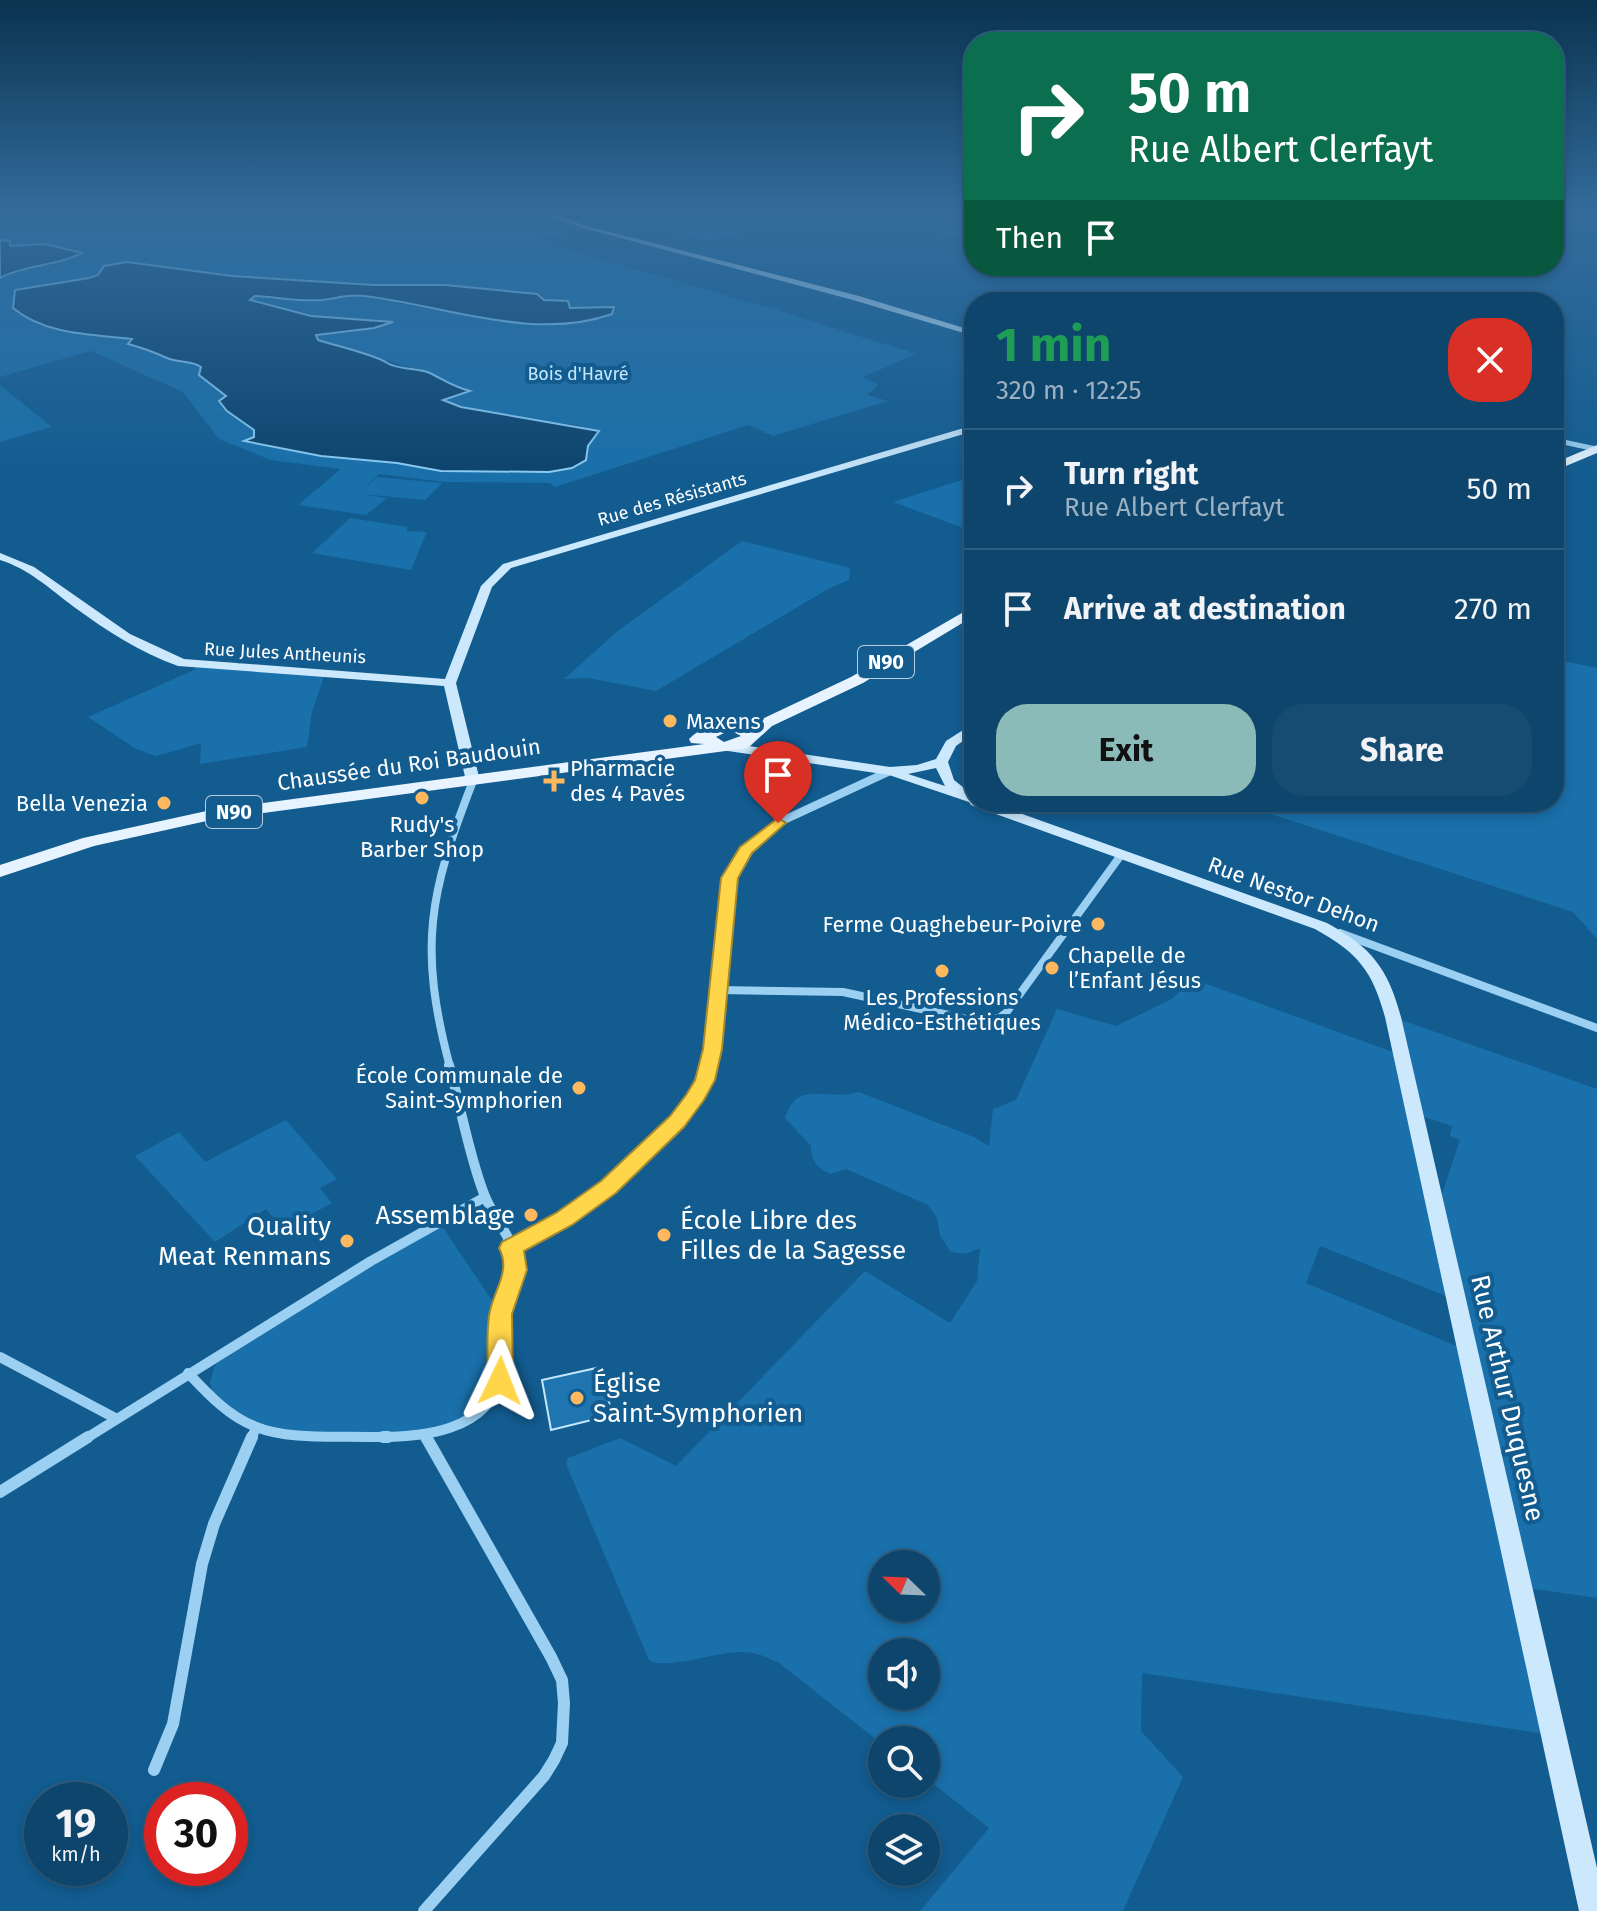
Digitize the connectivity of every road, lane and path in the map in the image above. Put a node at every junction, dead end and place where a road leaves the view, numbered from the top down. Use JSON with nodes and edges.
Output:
{"nodes":[{"id":1,"x":873,"y":303,"type":"edge"},
{"id":2,"x":964,"y":331,"type":"edge"},
{"id":3,"x":964,"y":431,"type":"edge"},
{"id":4,"x":1564,"y":442,"type":"edge"},
{"id":5,"x":1568,"y":443,"type":"junction"},
{"id":6,"x":1564,"y":444,"type":"edge"},
{"id":7,"x":1597,"y":449,"type":"edge"},
{"id":8,"x":1564,"y":463,"type":"edge"},
{"id":9,"x":0,"y":556,"type":"edge"},
{"id":10,"x":964,"y":616,"type":"edge"},
{"id":11,"x":450,"y":683,"type":"junction"},
{"id":12,"x":794,"y":709,"type":"junction"},
{"id":13,"x":727,"y":725,"type":"junction"},
{"id":14,"x":964,"y":734,"type":"edge"},
{"id":15,"x":749,"y":736,"type":"junction"},
{"id":16,"x":718,"y":742,"type":"junction"},
{"id":17,"x":772,"y":753,"type":"junction"},
{"id":18,"x":941,"y":762,"type":"junction"},
{"id":19,"x":890,"y":771,"type":"junction"},
{"id":20,"x":473,"y":781,"type":"junction"},
{"id":21,"x":964,"y":794,"type":"edge"},
{"id":22,"x":964,"y":797,"type":"edge"},
{"id":23,"x":1005,"y":812,"type":"edge"},
{"id":24,"x":1121,"y":855,"type":"junction"},
{"id":25,"x":0,"y":871,"type":"edge"},
{"id":26,"x":1321,"y":926,"type":"junction"},
{"id":27,"x":720,"y":990,"type":"junction"},
{"id":28,"x":1597,"y":1028,"type":"edge"},
{"id":29,"x":485,"y":1197,"type":"junction"},
{"id":30,"x":510,"y":1248,"type":"junction"},
{"id":31,"x":0,"y":1357,"type":"edge"},
{"id":32,"x":188,"y":1373,"type":"junction"},
{"id":33,"x":115,"y":1418,"type":"junction"},
{"id":34,"x":256,"y":1428,"type":"junction"},
{"id":35,"x":424,"y":1434,"type":"junction"},
{"id":36,"x":0,"y":1492,"type":"edge"},
{"id":37,"x":154,"y":1770,"type":"dead end"},
{"id":38,"x":424,"y":1911,"type":"edge"},
{"id":39,"x":1593,"y":1911,"type":"edge"}],
"edges":[{"from":1,"to":2,"type":"street"},
{"from":3,"to":11,"type":"street","name":"Rue des Résistants"},
{"from":4,"to":5,"type":"street"},
{"from":5,"to":6,"type":"street"},
{"from":5,"to":7,"type":"street"},
{"from":7,"to":8,"type":"main road"},
{"from":9,"to":11,"type":"street","name":"Rue Jules Antheunis"},
{"from":10,"to":12,"type":"main road","number":"N90"},
{"from":11,"to":20,"type":"street"},
{"from":12,"to":13,"type":"main road","number":"N90"},
{"from":12,"to":15,"type":"main road","number":"N90"},
{"from":13,"to":15,"type":"main road"},
{"from":13,"to":16,"type":"main road"},
{"from":14,"to":18,"type":"street"},
{"from":15,"to":16,"type":"main road"},
{"from":15,"to":17,"type":"street","name":"Rue Nestor Dehon"},
{"from":16,"to":17,"type":"street","name":"Rue Nestor Dehon"},
{"from":16,"to":20,"type":"main road","name":"Chaussée du Roi Baudouin","number":"N90"},
{"from":17,"to":19,"type":"street","name":"Rue Nestor Dehon"},
{"from":18,"to":19,"type":"street","name":"Rue Nestor Dehon"},
{"from":18,"to":21,"type":"street"},
{"from":19,"to":22,"type":"street","name":"Rue Nestor Dehon"},
{"from":19,"to":27,"type":"street"},
{"from":20,"to":25,"type":"main road","name":"Chaussée du Roi Baudouin","number":"N90"},
{"from":20,"to":29,"type":"street"},
{"from":23,"to":24,"type":"street","name":"Rue Nestor Dehon"},
{"from":24,"to":26,"type":"street","name":"Rue Nestor Dehon"},
{"from":24,"to":27,"type":"street"},
{"from":26,"to":28,"type":"street","name":"Rue Nestor Dehon"},
{"from":26,"to":39,"type":"street","name":"Rue Arthur Duquesne"},
{"from":27,"to":30,"type":"street"},
{"from":29,"to":30,"type":"street"},
{"from":29,"to":32,"type":"street"},
{"from":30,"to":35,"type":"street"},
{"from":31,"to":33,"type":"street"},
{"from":32,"to":33,"type":"street"},
{"from":32,"to":34,"type":"street"},
{"from":33,"to":36,"type":"street"},
{"from":34,"to":35,"type":"street"},
{"from":34,"to":37,"type":"street"},
{"from":35,"to":38,"type":"street"}]}
